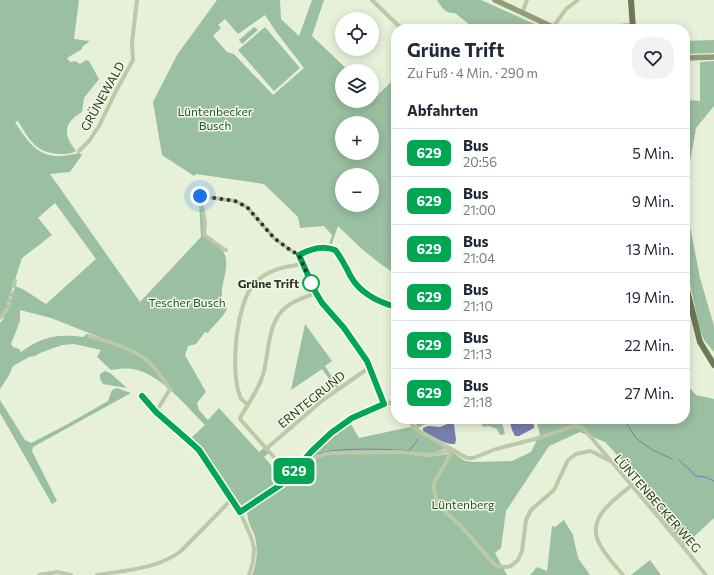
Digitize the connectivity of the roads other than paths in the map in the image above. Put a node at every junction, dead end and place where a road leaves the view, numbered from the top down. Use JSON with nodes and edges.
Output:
{"nodes":[{"id":1,"x":137,"y":0,"type":"edge"},
{"id":2,"x":372,"y":0,"type":"edge"},
{"id":3,"x":495,"y":0,"type":"edge"},
{"id":4,"x":526,"y":0,"type":"edge"},
{"id":5,"x":578,"y":0,"type":"edge"},
{"id":6,"x":631,"y":0,"type":"edge"},
{"id":7,"x":522,"y":13,"type":"junction"},
{"id":8,"x":397,"y":24,"type":"edge"},
{"id":9,"x":546,"y":24,"type":"edge"},
{"id":10,"x":557,"y":24,"type":"edge"},
{"id":11,"x":633,"y":24,"type":"edge"},
{"id":12,"x":714,"y":57,"type":"edge"},
{"id":13,"x":690,"y":58,"type":"edge"},
{"id":14,"x":79,"y":151,"type":"dead end"},
{"id":15,"x":226,"y":250,"type":"dead end"},
{"id":16,"x":299,"y":255,"type":"junction"},
{"id":17,"x":303,"y":264,"type":"junction"},
{"id":18,"x":316,"y":293,"type":"junction"},
{"id":19,"x":690,"y":302,"type":"edge"},
{"id":20,"x":391,"y":305,"type":"edge"},
{"id":21,"x":6,"y":311,"type":"tunnel mouth"},
{"id":22,"x":0,"y":318,"type":"edge"},
{"id":23,"x":89,"y":336,"type":"dead end"},
{"id":24,"x":714,"y":365,"type":"edge"},
{"id":25,"x":370,"y":367,"type":"junction"},
{"id":26,"x":142,"y":396,"type":"dead end"},
{"id":27,"x":391,"y":402,"type":"edge"},
{"id":28,"x":384,"y":404,"type":"junction"},
{"id":29,"x":248,"y":405,"type":"junction"},
{"id":30,"x":156,"y":412,"type":"junction"},
{"id":31,"x":412,"y":424,"type":"edge"},
{"id":32,"x":266,"y":449,"type":"junction"},
{"id":33,"x":453,"y":450,"type":"junction"},
{"id":34,"x":612,"y":462,"type":"junction"},
{"id":35,"x":302,"y":463,"type":"junction"},
{"id":36,"x":290,"y":475,"type":"junction"},
{"id":37,"x":282,"y":484,"type":"tunnel mouth"},
{"id":38,"x":632,"y":485,"type":"junction"},
{"id":39,"x":231,"y":500,"type":"junction"},
{"id":40,"x":251,"y":505,"type":"tunnel mouth"},
{"id":41,"x":240,"y":512,"type":"junction"},
{"id":42,"x":39,"y":575,"type":"edge"},
{"id":43,"x":71,"y":575,"type":"edge"},
{"id":44,"x":97,"y":575,"type":"edge"},
{"id":45,"x":249,"y":575,"type":"edge"},
{"id":46,"x":623,"y":575,"type":"edge"},
{"id":47,"x":706,"y":575,"type":"edge"}],
"edges":[{"from":1,"to":14,"type":"street","name":"GRÜNEWALD"},
{"from":2,"to":8,"type":"street"},
{"from":3,"to":7,"type":"main road"},
{"from":4,"to":7,"type":"street"},
{"from":5,"to":10,"type":"street"},
{"from":6,"to":11,"type":"main road"},
{"from":7,"to":9,"type":"main road"},
{"from":12,"to":13,"type":"main road"},
{"from":15,"to":16,"type":"street"},
{"from":16,"to":17,"type":"street"},
{"from":16,"to":20,"type":"street"},
{"from":17,"to":18,"type":"street"},
{"from":17,"to":29,"type":"street"},
{"from":18,"to":25,"type":"street"},
{"from":18,"to":29,"type":"street"},
{"from":19,"to":24,"type":"main road"},
{"from":21,"to":22,"type":"street"},
{"from":23,"to":30,"type":"street"},
{"from":25,"to":28,"type":"street"},
{"from":25,"to":32,"type":"street","name":"ERNTEGRUND"},
{"from":26,"to":30,"type":"street"},
{"from":27,"to":28,"type":"street"},
{"from":28,"to":35,"type":"street"},
{"from":29,"to":32,"type":"street"},
{"from":30,"to":39,"type":"street"},
{"from":31,"to":33,"type":"street"},
{"from":32,"to":36,"type":"street"},
{"from":33,"to":34,"type":"street"},
{"from":33,"to":34,"type":"street","name":"LÜNTENBECKER WEG"},
{"from":33,"to":35,"type":"street"},
{"from":34,"to":38,"type":"street","name":"LÜNTENBECKER WEG"},
{"from":35,"to":36,"type":"street"},
{"from":36,"to":37,"type":"street"},
{"from":38,"to":46,"type":"street"},
{"from":38,"to":47,"type":"street","name":"LÜNTENBECKER WEG"},
{"from":39,"to":41,"type":"street"},
{"from":39,"to":44,"type":"street"},
{"from":40,"to":41,"type":"street"},
{"from":41,"to":45,"type":"street"},
{"from":42,"to":43,"type":"street"}]}
